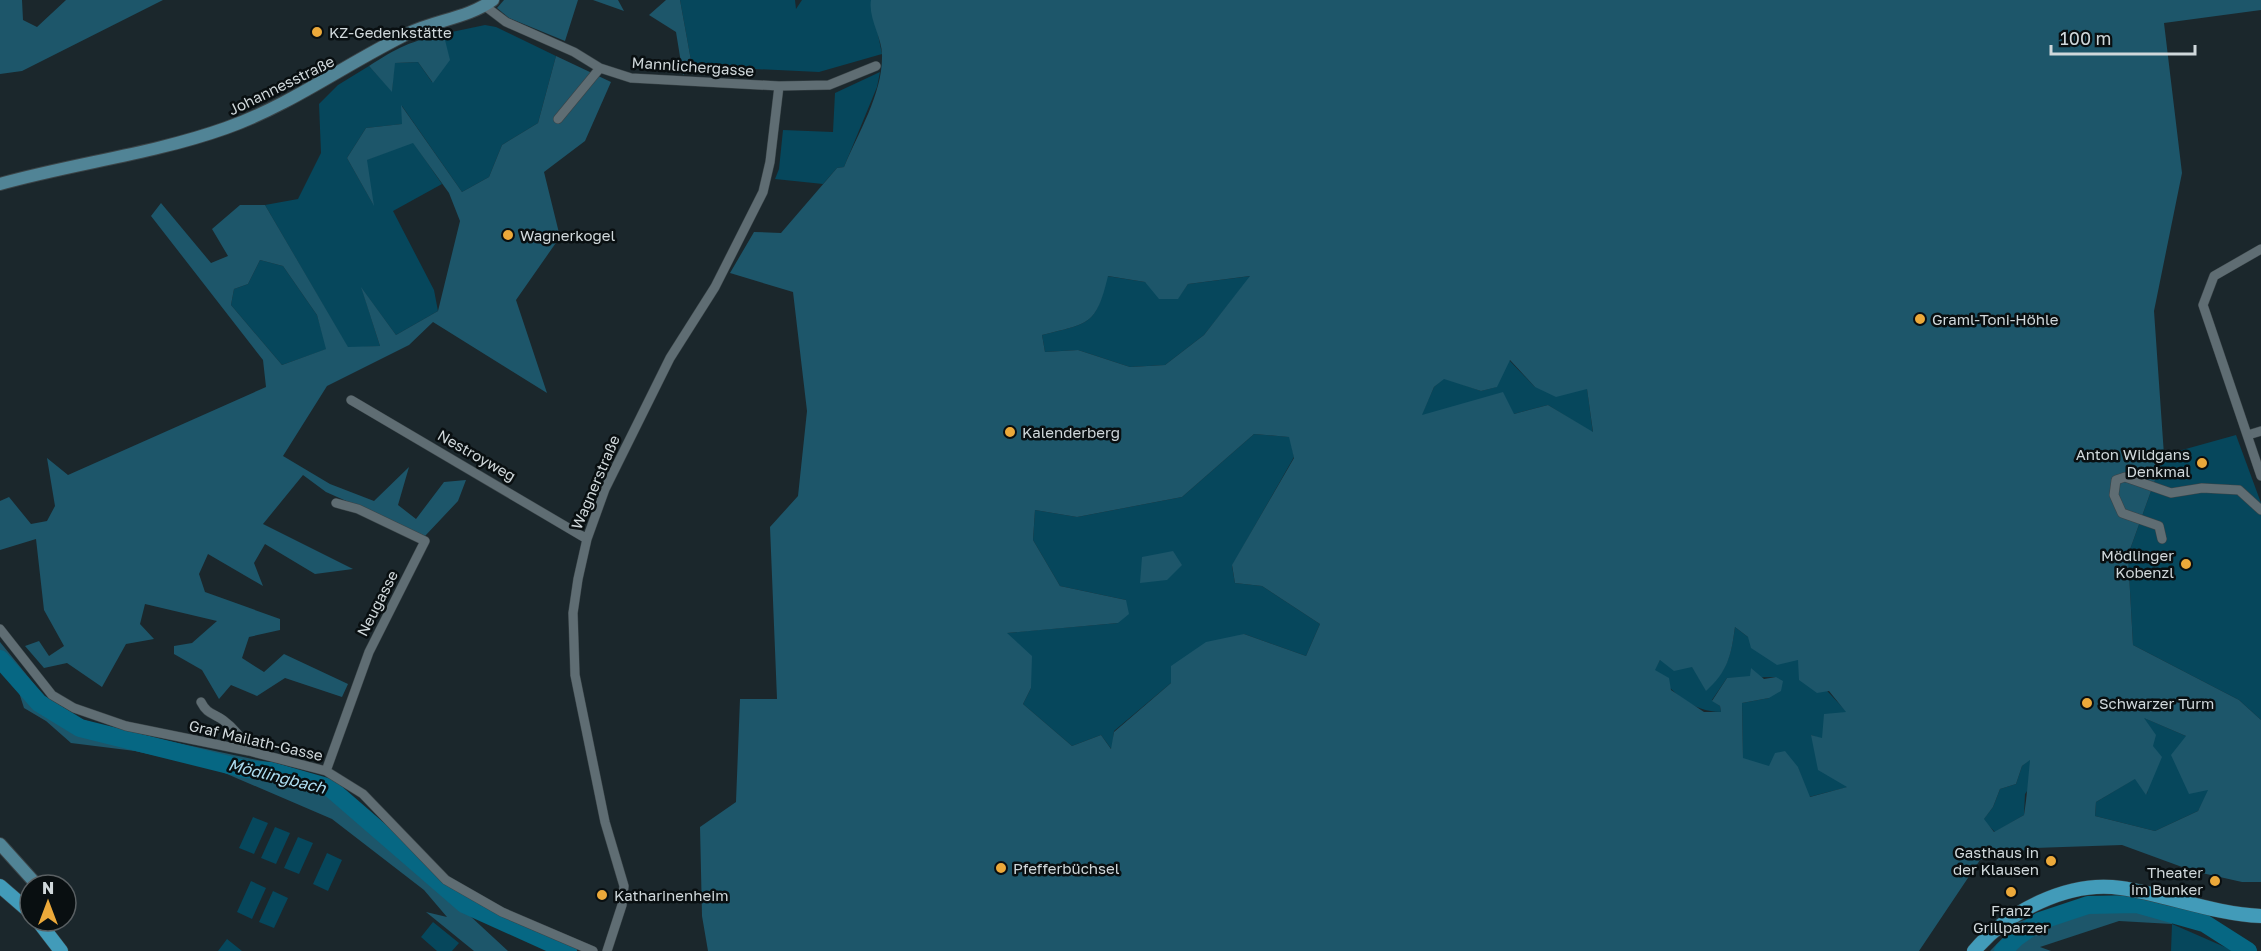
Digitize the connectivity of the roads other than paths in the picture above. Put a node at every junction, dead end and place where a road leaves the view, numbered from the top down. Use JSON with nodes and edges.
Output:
{"nodes":[{"id":1,"x":489,"y":3,"type":"edge"},
{"id":2,"x":876,"y":66,"type":"dead end"},
{"id":3,"x":600,"y":68,"type":"junction"},
{"id":4,"x":779,"y":86,"type":"junction"},
{"id":5,"x":558,"y":119,"type":"dead end"},
{"id":6,"x":0,"y":184,"type":"edge"},
{"id":7,"x":2261,"y":249,"type":"edge"},
{"id":8,"x":351,"y":400,"type":"dead end"},
{"id":9,"x":2261,"y":431,"type":"edge"},
{"id":10,"x":2248,"y":435,"type":"junction"},
{"id":11,"x":2261,"y":476,"type":"edge"},
{"id":12,"x":336,"y":503,"type":"dead end"},
{"id":13,"x":2261,"y":510,"type":"edge"},
{"id":14,"x":587,"y":539,"type":"junction"},
{"id":15,"x":2162,"y":539,"type":"dead end"},
{"id":16,"x":0,"y":628,"type":"edge"},
{"id":17,"x":201,"y":702,"type":"dead end"},
{"id":18,"x":249,"y":752,"type":"junction"},
{"id":19,"x":326,"y":771,"type":"junction"},
{"id":20,"x":0,"y":844,"type":"edge"},
{"id":21,"x":26,"y":873,"type":"edge"},
{"id":22,"x":0,"y":886,"type":"edge"},
{"id":23,"x":18,"y":902,"type":"edge"},
{"id":24,"x":2261,"y":916,"type":"edge"},
{"id":25,"x":47,"y":933,"type":"edge"},
{"id":26,"x":60,"y":951,"type":"edge"},
{"id":27,"x":593,"y":951,"type":"edge"},
{"id":28,"x":607,"y":951,"type":"edge"},
{"id":29,"x":1974,"y":951,"type":"edge"}],
"edges":[{"from":1,"to":3,"type":"street","name":"Mannlichergasse"},
{"from":1,"to":6,"type":"main road","name":"Johannesstraße"},
{"from":2,"to":4,"type":"street","name":"Mannlichergasse"},
{"from":3,"to":4,"type":"street","name":"Mannlichergasse"},
{"from":3,"to":5,"type":"street"},
{"from":4,"to":14,"type":"street","name":"Wagnerstraße"},
{"from":7,"to":10,"type":"street"},
{"from":8,"to":14,"type":"street","name":"Nestroyweg"},
{"from":9,"to":10,"type":"street"},
{"from":10,"to":11,"type":"street"},
{"from":12,"to":19,"type":"street","name":"Neugasse"},
{"from":13,"to":15,"type":"street"},
{"from":14,"to":28,"type":"street","name":"Wagnerstraße"},
{"from":16,"to":18,"type":"street","name":"Graf Mailath-Gasse"},
{"from":17,"to":18,"type":"street"},
{"from":18,"to":19,"type":"street","name":"Graf Mailath-Gasse"},
{"from":19,"to":27,"type":"street","name":"Graf Mailath-Gasse"},
{"from":20,"to":21,"type":"main road"},
{"from":22,"to":23,"type":"main road"},
{"from":24,"to":29,"type":"main road"},
{"from":25,"to":26,"type":"main road"}]}
